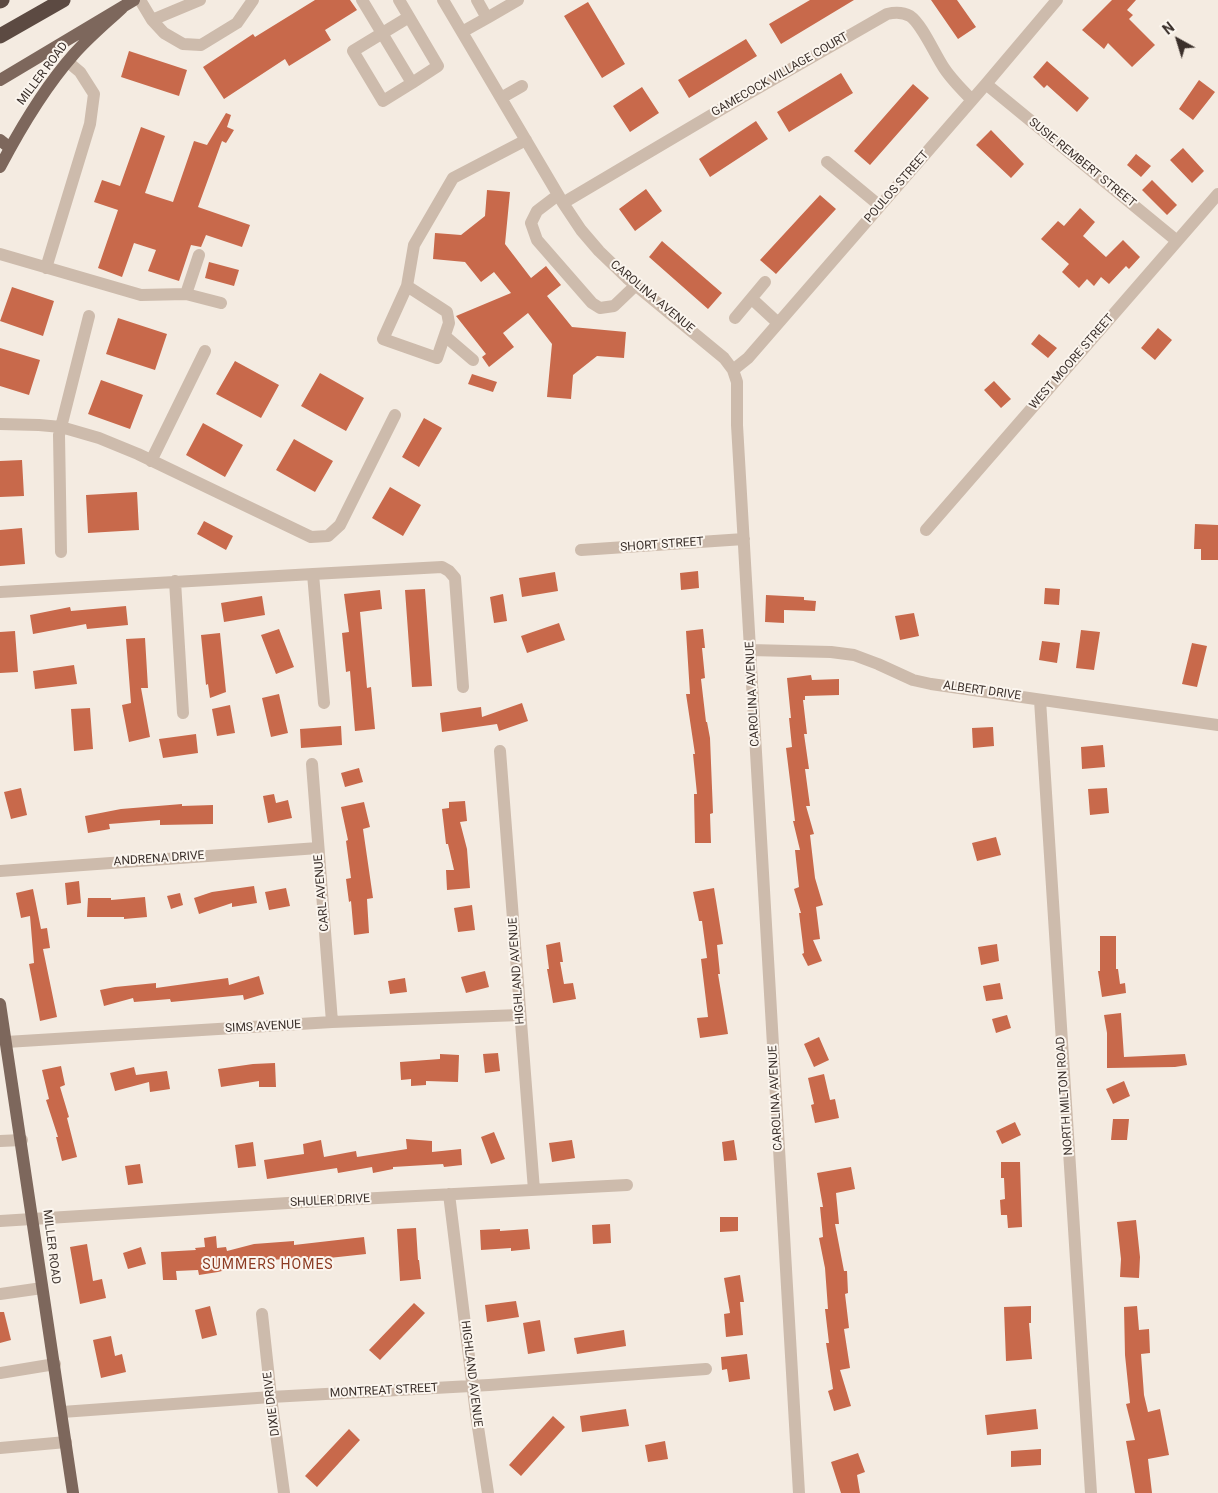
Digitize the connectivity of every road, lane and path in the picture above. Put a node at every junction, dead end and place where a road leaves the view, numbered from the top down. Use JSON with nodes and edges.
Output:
{"nodes":[{"id":1,"x":63,"y":0,"type":"edge"},
{"id":2,"x":134,"y":0,"type":"edge"},
{"id":3,"x":140,"y":0,"type":"edge"},
{"id":4,"x":200,"y":0,"type":"edge"},
{"id":5,"x":253,"y":0,"type":"edge"},
{"id":6,"x":362,"y":0,"type":"edge"},
{"id":7,"x":400,"y":0,"type":"edge"},
{"id":8,"x":444,"y":0,"type":"edge"},
{"id":9,"x":477,"y":0,"type":"edge"},
{"id":10,"x":518,"y":0,"type":"edge"},
{"id":11,"x":1057,"y":0,"type":"edge"},
{"id":12,"x":122,"y":8,"type":"junction"},
{"id":13,"x":409,"y":16,"type":"junction"},
{"id":14,"x":487,"y":18,"type":"junction"},
{"id":15,"x":152,"y":20,"type":"junction"},
{"id":16,"x":462,"y":32,"type":"junction"},
{"id":17,"x":382,"y":33,"type":"junction"},
{"id":18,"x":0,"y":36,"type":"edge"},
{"id":19,"x":68,"y":62,"type":"junction"},
{"id":20,"x":0,"y":80,"type":"edge"},
{"id":21,"x":412,"y":83,"type":"junction"},
{"id":22,"x":986,"y":84,"type":"junction"},
{"id":23,"x":522,"y":86,"type":"dead end"},
{"id":24,"x":501,"y":98,"type":"junction"},
{"id":25,"x":972,"y":100,"type":"junction"},
{"id":26,"x":0,"y":140,"type":"edge"},
{"id":27,"x":526,"y":140,"type":"junction"},
{"id":28,"x":5,"y":148,"type":"edge"},
{"id":29,"x":827,"y":162,"type":"dead end"},
{"id":30,"x":0,"y":167,"type":"edge"},
{"id":31,"x":1218,"y":194,"type":"edge"},
{"id":32,"x":561,"y":199,"type":"junction"},
{"id":33,"x":880,"y":206,"type":"junction"},
{"id":34,"x":1178,"y":241,"type":"junction"},
{"id":35,"x":0,"y":254,"type":"edge"},
{"id":36,"x":199,"y":256,"type":"dead end"},
{"id":37,"x":46,"y":268,"type":"junction"},
{"id":38,"x":765,"y":282,"type":"dead end"},
{"id":39,"x":407,"y":286,"type":"junction"},
{"id":40,"x":636,"y":286,"type":"junction"},
{"id":41,"x":186,"y":294,"type":"junction"},
{"id":42,"x":752,"y":300,"type":"junction"},
{"id":43,"x":221,"y":304,"type":"dead end"},
{"id":44,"x":89,"y":316,"type":"dead end"},
{"id":45,"x":734,"y":318,"type":"dead end"},
{"id":46,"x":778,"y":323,"type":"junction"},
{"id":47,"x":445,"y":336,"type":"junction"},
{"id":48,"x":205,"y":351,"type":"dead end"},
{"id":49,"x":473,"y":360,"type":"dead end"},
{"id":50,"x":733,"y":370,"type":"junction"},
{"id":51,"x":394,"y":415,"type":"dead end"},
{"id":52,"x":0,"y":424,"type":"edge"},
{"id":53,"x":61,"y":427,"type":"junction"},
{"id":54,"x":151,"y":461,"type":"junction"},
{"id":55,"x":926,"y":530,"type":"dead end"},
{"id":56,"x":744,"y":539,"type":"junction"},
{"id":57,"x":581,"y":550,"type":"dead end"},
{"id":58,"x":61,"y":552,"type":"dead end"},
{"id":59,"x":313,"y":574,"type":"junction"},
{"id":60,"x":174,"y":581,"type":"junction"},
{"id":61,"x":0,"y":592,"type":"edge"},
{"id":62,"x":750,"y":650,"type":"junction"},
{"id":63,"x":463,"y":687,"type":"dead end"},
{"id":64,"x":1040,"y":700,"type":"junction"},
{"id":65,"x":324,"y":703,"type":"dead end"},
{"id":66,"x":183,"y":713,"type":"dead end"},
{"id":67,"x":1218,"y":725,"type":"edge"},
{"id":68,"x":500,"y":751,"type":"dead end"},
{"id":69,"x":312,"y":764,"type":"dead end"},
{"id":70,"x":318,"y":848,"type":"junction"},
{"id":71,"x":0,"y":871,"type":"edge"},
{"id":72,"x":0,"y":1004,"type":"edge"},
{"id":73,"x":520,"y":1015,"type":"junction"},
{"id":74,"x":332,"y":1022,"type":"junction"},
{"id":75,"x":6,"y":1042,"type":"junction"},
{"id":76,"x":22,"y":1140,"type":"junction"},
{"id":77,"x":0,"y":1141,"type":"edge"},
{"id":78,"x":627,"y":1185,"type":"dead end"},
{"id":79,"x":534,"y":1190,"type":"junction"},
{"id":80,"x":450,"y":1194,"type":"junction"},
{"id":81,"x":33,"y":1218,"type":"junction"},
{"id":82,"x":0,"y":1221,"type":"edge"},
{"id":83,"x":42,"y":1288,"type":"junction"},
{"id":84,"x":0,"y":1294,"type":"edge"},
{"id":85,"x":262,"y":1314,"type":"dead end"},
{"id":86,"x":55,"y":1364,"type":"junction"},
{"id":87,"x":706,"y":1369,"type":"dead end"},
{"id":88,"x":0,"y":1373,"type":"edge"},
{"id":89,"x":473,"y":1386,"type":"junction"},
{"id":90,"x":271,"y":1397,"type":"junction"},
{"id":91,"x":62,"y":1412,"type":"junction"},
{"id":92,"x":66,"y":1442,"type":"junction"},
{"id":93,"x":0,"y":1448,"type":"edge"},
{"id":94,"x":73,"y":1493,"type":"edge"},
{"id":95,"x":284,"y":1493,"type":"edge"},
{"id":96,"x":488,"y":1493,"type":"edge"},
{"id":97,"x":800,"y":1493,"type":"edge"},
{"id":98,"x":1091,"y":1493,"type":"edge"}],
"edges":[{"from":1,"to":18,"type":"highway"},
{"from":2,"to":12,"type":"main road"},
{"from":3,"to":15,"type":"street"},
{"from":4,"to":15,"type":"street"},
{"from":5,"to":15,"type":"street"},
{"from":6,"to":17,"type":"street"},
{"from":7,"to":13,"type":"street"},
{"from":8,"to":16,"type":"street","name":"CAROLINA AVENUE"},
{"from":9,"to":14,"type":"street"},
{"from":10,"to":14,"type":"street"},
{"from":11,"to":22,"type":"street","name":"POULOS STREET"},
{"from":12,"to":19,"type":"main road","name":"MILLER ROAD"},
{"from":12,"to":20,"type":"main road"},
{"from":13,"to":17,"type":"street"},
{"from":13,"to":21,"type":"street"},
{"from":14,"to":16,"type":"street"},
{"from":16,"to":24,"type":"street","name":"CAROLINA AVENUE"},
{"from":17,"to":21,"type":"street"},
{"from":17,"to":21,"type":"street"},
{"from":19,"to":28,"type":"main road","name":"MILLER ROAD"},
{"from":19,"to":37,"type":"street"},
{"from":22,"to":25,"type":"street","name":"POULOS STREET"},
{"from":22,"to":34,"type":"street","name":"SUSIE REMBERT STREET"},
{"from":23,"to":24,"type":"street"},
{"from":24,"to":27,"type":"street","name":"CAROLINA AVENUE"},
{"from":25,"to":32,"type":"street","name":"GAMECOCK VILLAGE COURT"},
{"from":25,"to":33,"type":"street","name":"POULOS STREET"},
{"from":26,"to":28,"type":"main road"},
{"from":27,"to":32,"type":"street","name":"CAROLINA AVENUE"},
{"from":27,"to":39,"type":"street"},
{"from":28,"to":30,"type":"main road","name":"MILLER ROAD"},
{"from":29,"to":33,"type":"street"},
{"from":31,"to":34,"type":"street","name":"WEST MOORE STREET"},
{"from":32,"to":40,"type":"street","name":"CAROLINA AVENUE"},
{"from":32,"to":40,"type":"street","name":"GAMECOCK VILLAGE COURT"},
{"from":33,"to":46,"type":"street","name":"POULOS STREET"},
{"from":34,"to":55,"type":"street","name":"WEST MOORE STREET"},
{"from":35,"to":37,"type":"street"},
{"from":36,"to":41,"type":"street"},
{"from":37,"to":41,"type":"street"},
{"from":38,"to":42,"type":"street"},
{"from":39,"to":47,"type":"street"},
{"from":39,"to":47,"type":"street"},
{"from":40,"to":50,"type":"street","name":"CAROLINA AVENUE"},
{"from":41,"to":43,"type":"street"},
{"from":42,"to":45,"type":"street"},
{"from":42,"to":46,"type":"street"},
{"from":44,"to":53,"type":"street"},
{"from":46,"to":50,"type":"street","name":"POULOS STREET"},
{"from":47,"to":49,"type":"street"},
{"from":48,"to":54,"type":"street"},
{"from":50,"to":56,"type":"street","name":"CAROLINA AVENUE"},
{"from":51,"to":54,"type":"street"},
{"from":52,"to":53,"type":"street"},
{"from":53,"to":54,"type":"street"},
{"from":53,"to":58,"type":"street"},
{"from":56,"to":57,"type":"street","name":"SHORT STREET"},
{"from":56,"to":62,"type":"street","name":"CAROLINA AVENUE"},
{"from":59,"to":60,"type":"street"},
{"from":59,"to":63,"type":"street"},
{"from":59,"to":65,"type":"street"},
{"from":60,"to":61,"type":"street"},
{"from":60,"to":66,"type":"street"},
{"from":62,"to":64,"type":"street","name":"ALBERT DRIVE"},
{"from":62,"to":97,"type":"street","name":"CAROLINA AVENUE"},
{"from":64,"to":67,"type":"street","name":"ALBERT DRIVE"},
{"from":64,"to":98,"type":"street","name":"NORTH MILTON ROAD"},
{"from":68,"to":73,"type":"street","name":"HIGHLAND AVENUE"},
{"from":69,"to":70,"type":"street","name":"CARL AVENUE"},
{"from":70,"to":71,"type":"street","name":"ANDRENA DRIVE"},
{"from":70,"to":74,"type":"street","name":"CARL AVENUE"},
{"from":72,"to":75,"type":"main road","name":"MILLER ROAD"},
{"from":73,"to":74,"type":"street","name":"SIMS AVENUE"},
{"from":73,"to":79,"type":"street","name":"HIGHLAND AVENUE"},
{"from":74,"to":75,"type":"street","name":"SIMS AVENUE"},
{"from":75,"to":76,"type":"main road","name":"MILLER ROAD"},
{"from":76,"to":77,"type":"street"},
{"from":76,"to":81,"type":"main road","name":"MILLER ROAD"},
{"from":78,"to":79,"type":"street","name":"SHULER DRIVE"},
{"from":79,"to":80,"type":"street","name":"SHULER DRIVE"},
{"from":80,"to":81,"type":"street","name":"SHULER DRIVE"},
{"from":80,"to":89,"type":"street","name":"HIGHLAND AVENUE"},
{"from":81,"to":82,"type":"street","name":"SHULER DRIVE"},
{"from":81,"to":83,"type":"main road","name":"MILLER ROAD"},
{"from":83,"to":84,"type":"street"},
{"from":83,"to":86,"type":"main road","name":"MILLER ROAD"},
{"from":85,"to":90,"type":"street","name":"DIXIE DRIVE"},
{"from":86,"to":88,"type":"street"},
{"from":86,"to":91,"type":"main road","name":"MILLER ROAD"},
{"from":87,"to":89,"type":"street","name":"MONTREAT STREET"},
{"from":89,"to":90,"type":"street","name":"MONTREAT STREET"},
{"from":89,"to":96,"type":"street","name":"HIGHLAND AVENUE"},
{"from":90,"to":91,"type":"street","name":"MONTREAT STREET"},
{"from":90,"to":95,"type":"street","name":"DIXIE DRIVE"},
{"from":91,"to":92,"type":"main road","name":"MILLER ROAD"},
{"from":92,"to":93,"type":"street"},
{"from":92,"to":94,"type":"main road","name":"MILLER ROAD"}]}
